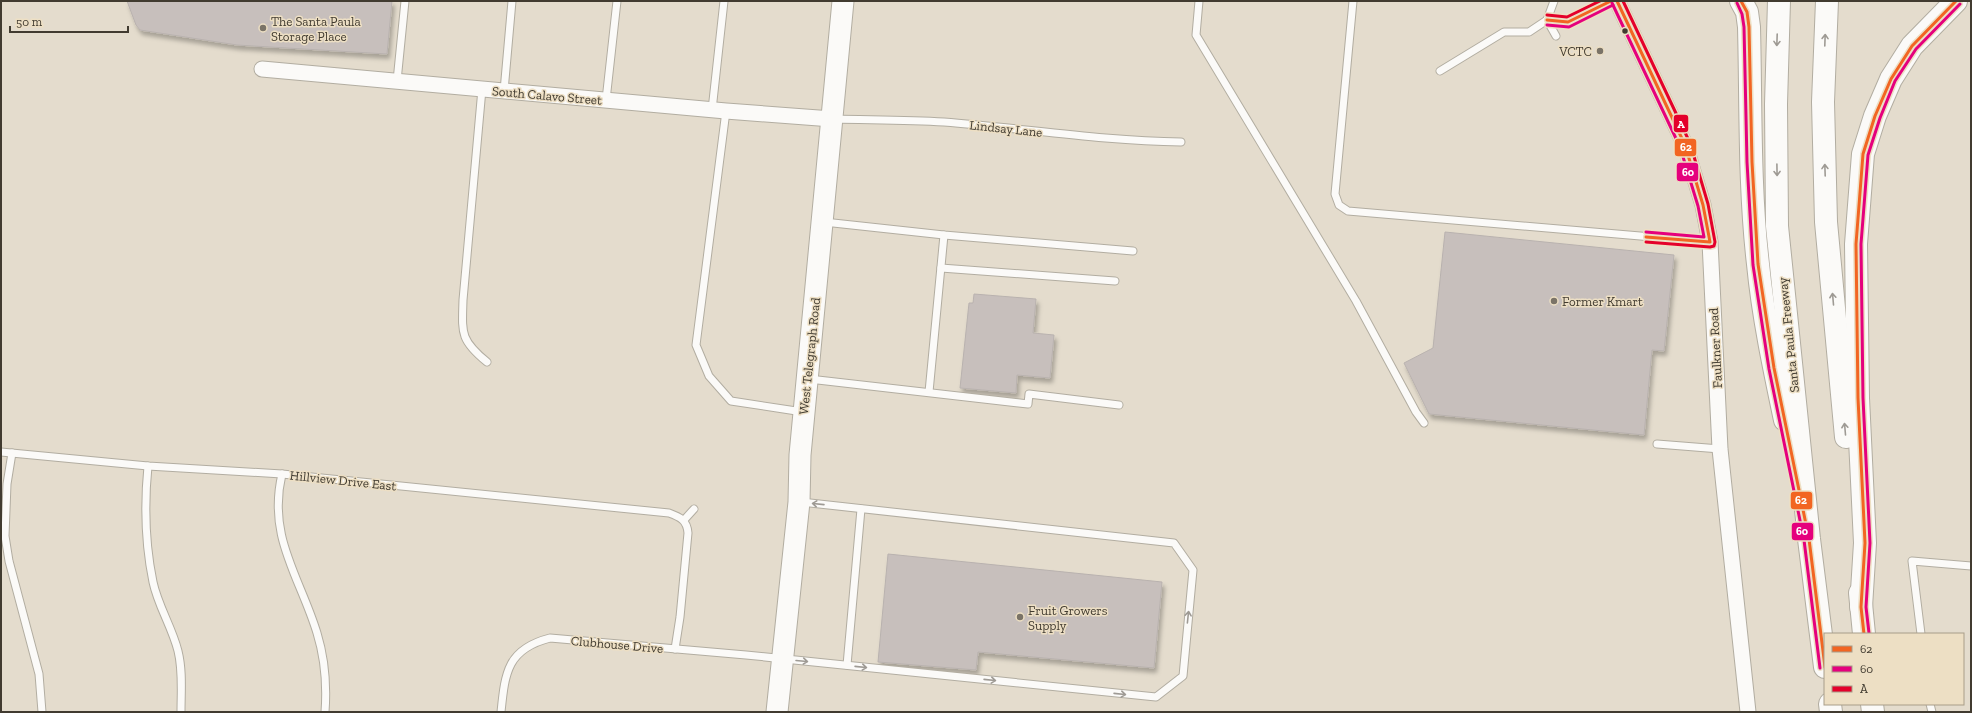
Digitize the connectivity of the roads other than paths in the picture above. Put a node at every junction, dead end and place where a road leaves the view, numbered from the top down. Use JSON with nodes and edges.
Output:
{"nodes":[{"id":1,"x":405,"y":1,"type":"edge"},
{"id":2,"x":512,"y":1,"type":"edge"},
{"id":3,"x":617,"y":1,"type":"edge"},
{"id":4,"x":724,"y":1,"type":"edge"},
{"id":5,"x":843,"y":1,"type":"edge"},
{"id":6,"x":1199,"y":1,"type":"edge"},
{"id":7,"x":1353,"y":1,"type":"edge"},
{"id":8,"x":1554,"y":1,"type":"edge"},
{"id":9,"x":1611,"y":1,"type":"edge"},
{"id":10,"x":1617,"y":1,"type":"edge"},
{"id":11,"x":1741,"y":1,"type":"edge"},
{"id":12,"x":1779,"y":1,"type":"edge"},
{"id":13,"x":1827,"y":1,"type":"edge"},
{"id":14,"x":1956,"y":1,"type":"edge"},
{"id":15,"x":1547,"y":20,"type":"junction"},
{"id":16,"x":1556,"y":36,"type":"dead end"},
{"id":17,"x":262,"y":69,"type":"dead end"},
{"id":18,"x":1440,"y":71,"type":"dead end"},
{"id":19,"x":397,"y":81,"type":"junction"},
{"id":20,"x":482,"y":89,"type":"junction"},
{"id":21,"x":504,"y":91,"type":"junction"},
{"id":22,"x":606,"y":100,"type":"junction"},
{"id":23,"x":719,"y":111,"type":"junction"},
{"id":24,"x":832,"y":119,"type":"junction"},
{"id":25,"x":1181,"y":142,"type":"dead end"},
{"id":26,"x":822,"y":221,"type":"junction"},
{"id":27,"x":944,"y":235,"type":"junction"},
{"id":28,"x":1710,"y":242,"type":"junction"},
{"id":29,"x":1133,"y":251,"type":"dead end"},
{"id":30,"x":941,"y":268,"type":"junction"},
{"id":31,"x":1115,"y":281,"type":"dead end"},
{"id":32,"x":487,"y":362,"type":"dead end"},
{"id":33,"x":807,"y":378,"type":"junction"},
{"id":34,"x":928,"y":392,"type":"junction"},
{"id":35,"x":1119,"y":405,"type":"dead end"},
{"id":36,"x":803,"y":412,"type":"junction"},
{"id":37,"x":1424,"y":423,"type":"dead end"},
{"id":38,"x":1657,"y":444,"type":"dead end"},
{"id":39,"x":1720,"y":449,"type":"junction"},
{"id":40,"x":1,"y":452,"type":"edge"},
{"id":41,"x":12,"y":453,"type":"junction"},
{"id":42,"x":148,"y":466,"type":"junction"},
{"id":43,"x":282,"y":474,"type":"junction"},
{"id":44,"x":799,"y":502,"type":"junction"},
{"id":45,"x":694,"y":509,"type":"dead end"},
{"id":46,"x":861,"y":509,"type":"junction"},
{"id":47,"x":684,"y":520,"type":"junction"},
{"id":48,"x":1809,"y":539,"type":"junction"},
{"id":49,"x":1971,"y":566,"type":"edge"},
{"id":50,"x":1861,"y":607,"type":"junction"},
{"id":51,"x":1864,"y":633,"type":"edge"},
{"id":52,"x":1921,"y":633,"type":"edge"},
{"id":53,"x":676,"y":649,"type":"junction"},
{"id":54,"x":782,"y":659,"type":"junction"},
{"id":55,"x":1824,"y":659,"type":"edge"},
{"id":56,"x":847,"y":665,"type":"junction"},
{"id":57,"x":42,"y":712,"type":"edge"},
{"id":58,"x":181,"y":712,"type":"edge"},
{"id":59,"x":325,"y":712,"type":"edge"},
{"id":60,"x":501,"y":712,"type":"edge"},
{"id":61,"x":777,"y":712,"type":"edge"},
{"id":62,"x":1748,"y":712,"type":"edge"}],
"edges":[{"from":1,"to":19,"type":"lane"},
{"from":2,"to":21,"type":"lane"},
{"from":3,"to":22,"type":"lane"},
{"from":4,"to":23,"type":"lane"},
{"from":5,"to":24,"type":"main road","name":"West Telegraph Road"},
{"from":6,"to":37,"type":"lane"},
{"from":7,"to":28,"type":"lane"},
{"from":8,"to":15,"type":"lane"},
{"from":9,"to":15,"type":"lane"},
{"from":10,"to":28,"type":"street","name":"Faulkner Road"},
{"from":11,"to":48,"type":"highway"},
{"from":12,"to":48,"type":"highway","name":"Santa Paula Freeway","one_way":true},
{"from":50,"to":13,"type":"highway","one_way":true},
{"from":14,"to":50,"type":"highway"},
{"from":15,"to":16,"type":"lane"},
{"from":15,"to":18,"type":"lane"},
{"from":17,"to":19,"type":"street","name":"South Calavo Street"},
{"from":19,"to":20,"type":"street","name":"South Calavo Street"},
{"from":20,"to":21,"type":"street","name":"South Calavo Street"},
{"from":20,"to":32,"type":"lane"},
{"from":21,"to":22,"type":"street","name":"South Calavo Street"},
{"from":22,"to":23,"type":"street","name":"South Calavo Street"},
{"from":23,"to":24,"type":"street","name":"South Calavo Street"},
{"from":23,"to":36,"type":"lane"},
{"from":24,"to":25,"type":"lane","name":"Lindsay Lane"},
{"from":24,"to":26,"type":"main road","name":"West Telegraph Road"},
{"from":26,"to":27,"type":"lane"},
{"from":26,"to":33,"type":"main road","name":"West Telegraph Road"},
{"from":27,"to":29,"type":"lane"},
{"from":27,"to":30,"type":"lane"},
{"from":28,"to":39,"type":"street","name":"Faulkner Road"},
{"from":30,"to":31,"type":"lane"},
{"from":30,"to":34,"type":"lane"},
{"from":33,"to":34,"type":"lane"},
{"from":33,"to":36,"type":"main road","name":"West Telegraph Road"},
{"from":34,"to":35,"type":"lane"},
{"from":36,"to":44,"type":"main road","name":"West Telegraph Road"},
{"from":38,"to":39,"type":"lane"},
{"from":39,"to":62,"type":"street","name":"Faulkner Road"},
{"from":40,"to":41,"type":"lane","name":"Hillview Drive East"},
{"from":41,"to":42,"type":"lane","name":"Hillview Drive East"},
{"from":41,"to":57,"type":"lane"},
{"from":42,"to":43,"type":"lane","name":"Hillview Drive East"},
{"from":42,"to":58,"type":"lane"},
{"from":43,"to":47,"type":"lane","name":"Hillview Drive East"},
{"from":43,"to":59,"type":"lane"},
{"from":46,"to":44,"type":"lane","name":"Clubhouse Drive","one_way":true},
{"from":44,"to":54,"type":"main road","name":"West Telegraph Road"},
{"from":45,"to":47,"type":"lane"},
{"from":46,"to":56,"type":"lane"},
{"from":56,"to":46,"type":"lane","name":"Clubhouse Drive","one_way":true},
{"from":47,"to":53,"type":"lane"},
{"from":48,"to":55,"type":"highway","name":"Santa Paula Freeway"},
{"from":49,"to":52,"type":"lane"},
{"from":50,"to":51,"type":"highway"},
{"from":53,"to":54,"type":"lane","name":"Clubhouse Drive"},
{"from":53,"to":60,"type":"lane","name":"Clubhouse Drive"},
{"from":54,"to":56,"type":"lane","name":"Clubhouse Drive","one_way":true},
{"from":54,"to":61,"type":"main road","name":"West Telegraph Road"}]}
